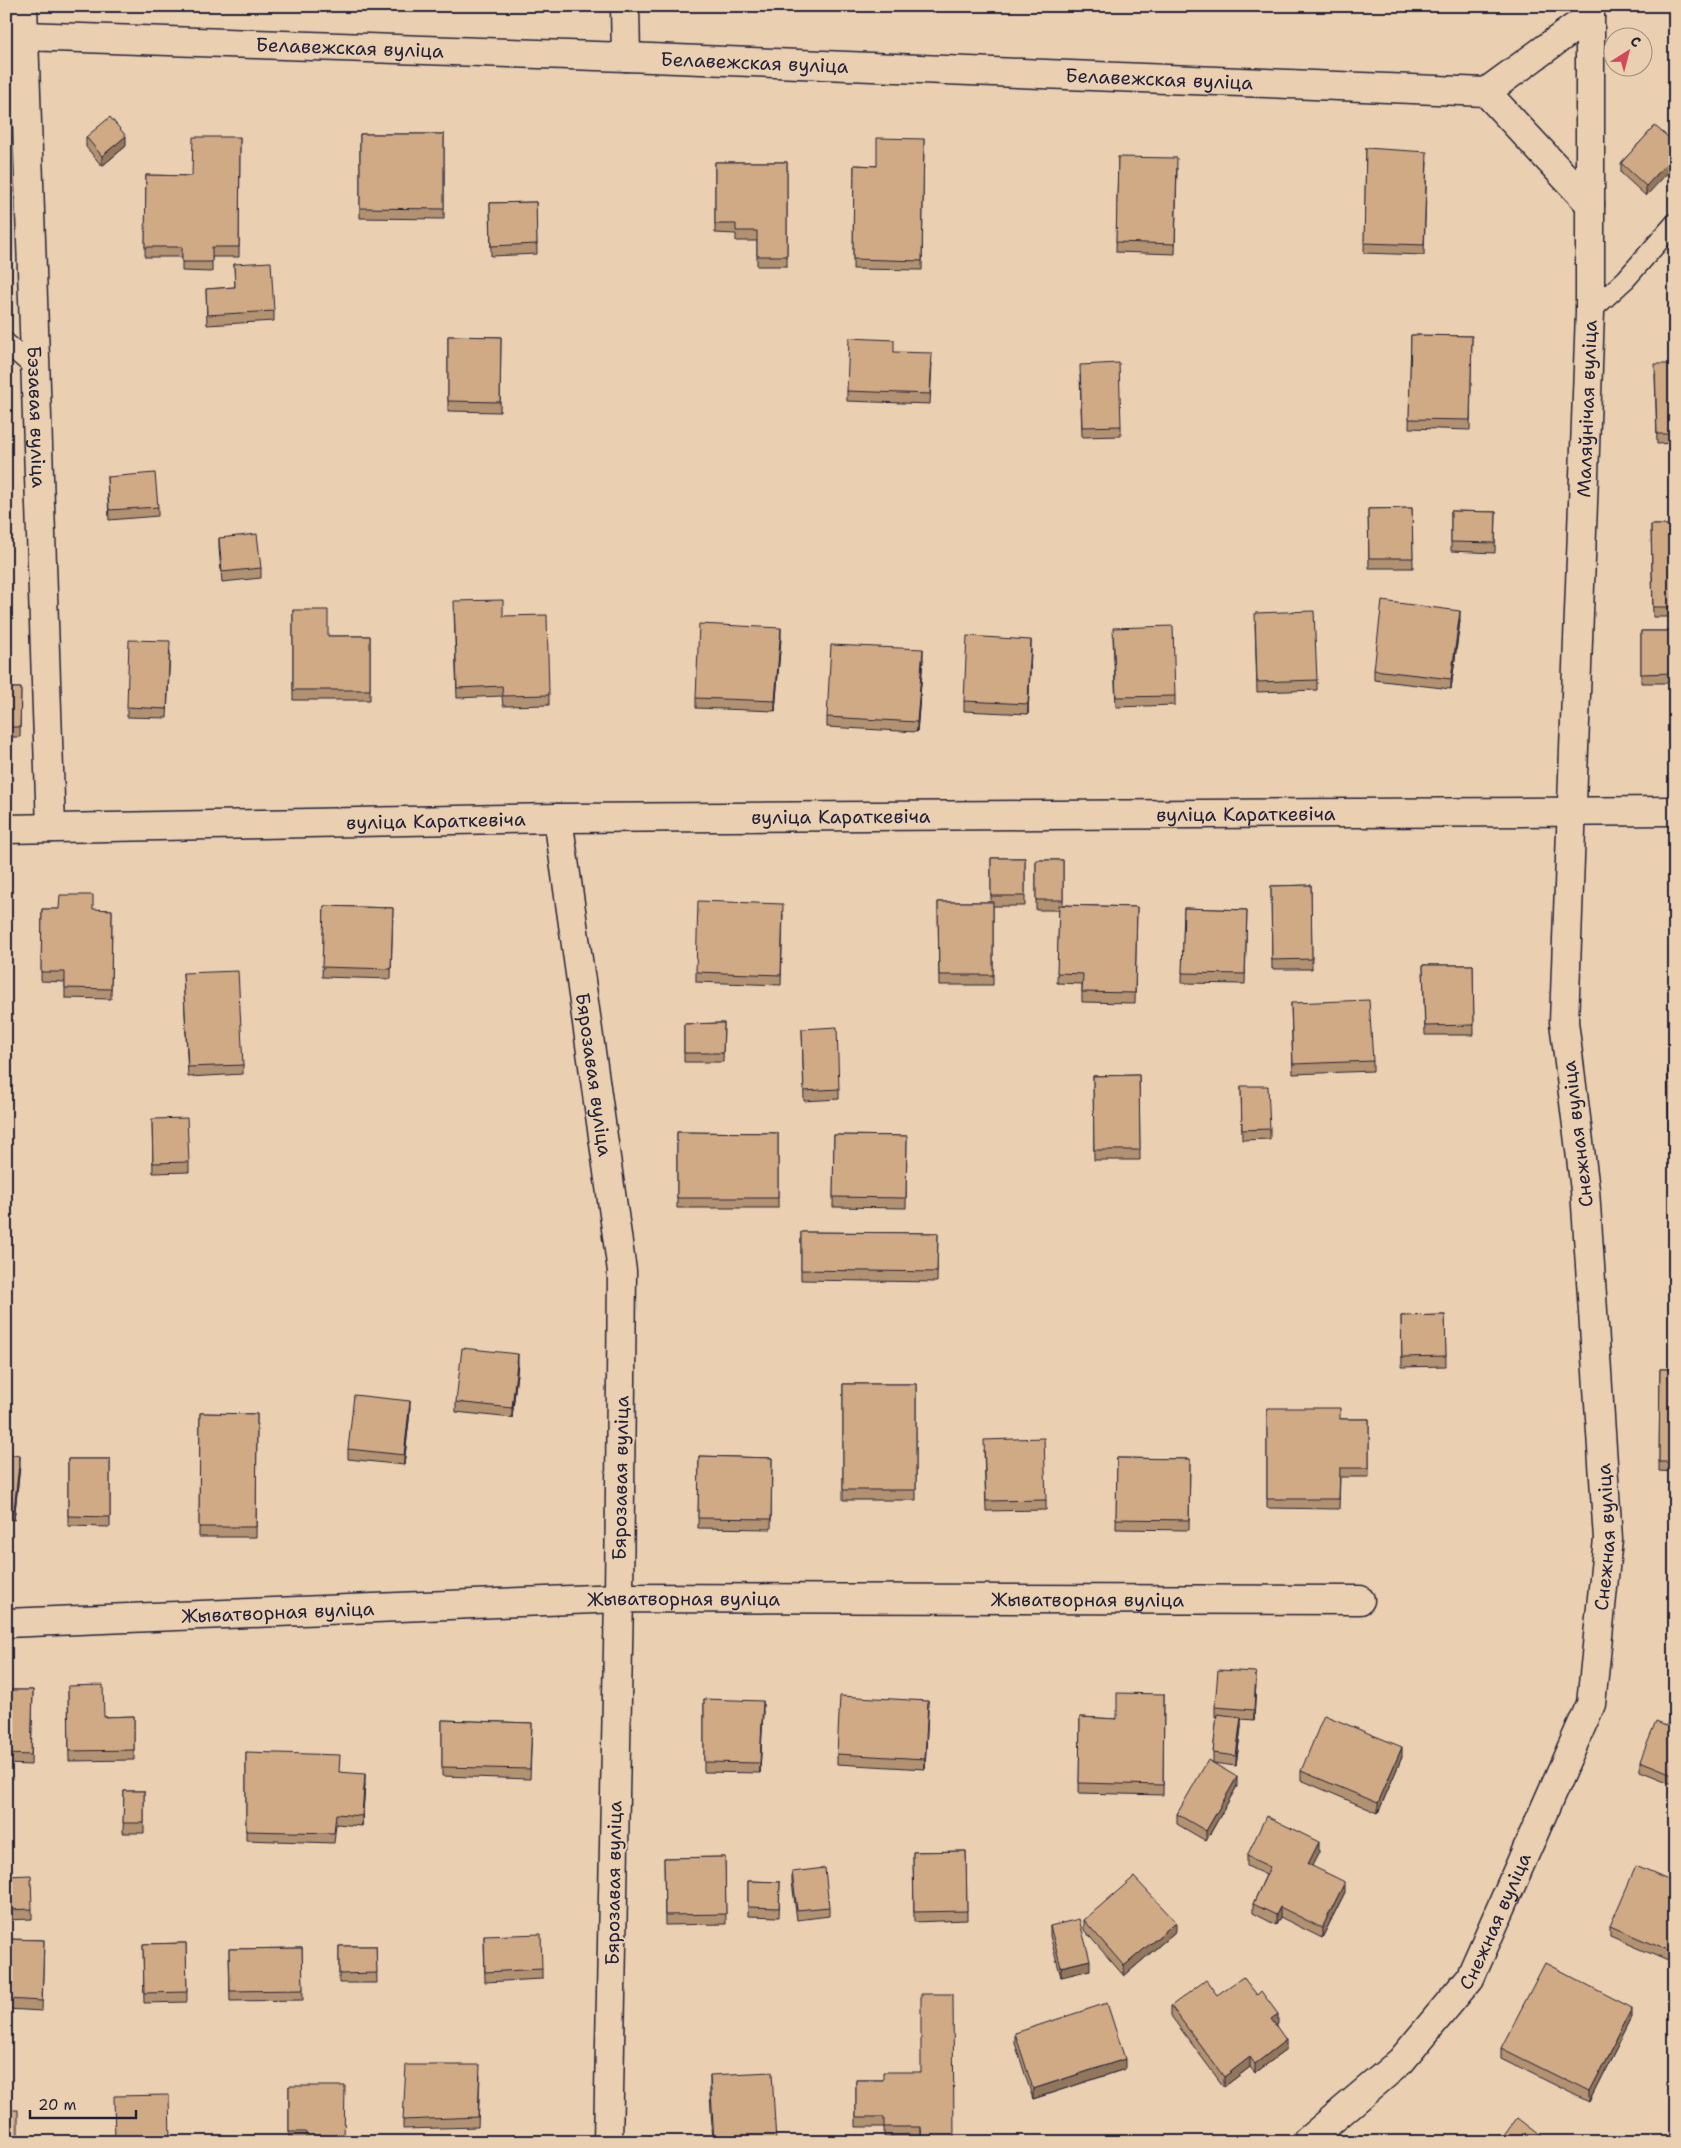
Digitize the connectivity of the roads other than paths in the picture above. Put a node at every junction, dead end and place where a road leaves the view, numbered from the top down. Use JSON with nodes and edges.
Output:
{"nodes":[{"id":1,"x":23,"y":6,"type":"edge"},
{"id":2,"x":625,"y":6,"type":"edge"},
{"id":3,"x":1590,"y":11,"type":"edge"},
{"id":4,"x":24,"y":36,"type":"junction"},
{"id":5,"x":626,"y":57,"type":"junction"},
{"id":6,"x":1486,"y":92,"type":"junction"},
{"id":7,"x":1590,"y":204,"type":"junction"},
{"id":8,"x":1675,"y":223,"type":"edge"},
{"id":9,"x":1590,"y":312,"type":"junction"},
{"id":10,"x":6,"y":343,"type":"edge"},
{"id":11,"x":36,"y":369,"type":"junction"},
{"id":12,"x":1572,"y":811,"type":"junction"},
{"id":13,"x":1675,"y":811,"type":"edge"},
{"id":14,"x":558,"y":818,"type":"junction"},
{"id":15,"x":51,"y":828,"type":"junction"},
{"id":16,"x":6,"y":829,"type":"edge"},
{"id":17,"x":619,"y":1598,"type":"junction"},
{"id":18,"x":1360,"y":1600,"type":"dead end"},
{"id":19,"x":6,"y":1624,"type":"edge"},
{"id":20,"x":608,"y":2142,"type":"edge"},
{"id":21,"x":1306,"y":2142,"type":"edge"}],
"edges":[{"from":1,"to":4,"type":"street","name":"Бэзавая вуліца"},
{"from":2,"to":5,"type":"street"},
{"from":3,"to":6,"type":"street"},
{"from":3,"to":7,"type":"street","name":"Маляўнічая вуліца"},
{"from":4,"to":5,"type":"street","name":"Белавежская вуліца"},
{"from":4,"to":11,"type":"street","name":"Бэзавая вуліца"},
{"from":5,"to":6,"type":"street","name":"Белавежская вуліца"},
{"from":6,"to":7,"type":"street"},
{"from":7,"to":9,"type":"street","name":"Маляўнічая вуліца"},
{"from":8,"to":9,"type":"lane"},
{"from":9,"to":12,"type":"street","name":"Маляўнічая вуліца"},
{"from":10,"to":11,"type":"lane"},
{"from":11,"to":15,"type":"street","name":"Бэзавая вуліца"},
{"from":12,"to":13,"type":"street","name":"вуліца Караткевіча"},
{"from":12,"to":14,"type":"street","name":"вуліца Караткевіча"},
{"from":12,"to":21,"type":"street","name":"Снежная вуліца"},
{"from":14,"to":15,"type":"street","name":"вуліца Караткевіча"},
{"from":14,"to":17,"type":"street","name":"Бярозавая вуліца"},
{"from":15,"to":16,"type":"street","name":"вуліца Караткевіча"},
{"from":17,"to":18,"type":"street","name":"Жыватворная вуліца"},
{"from":17,"to":19,"type":"street","name":"Жыватворная вуліца"},
{"from":17,"to":20,"type":"street","name":"Бярозавая вуліца"}]}
